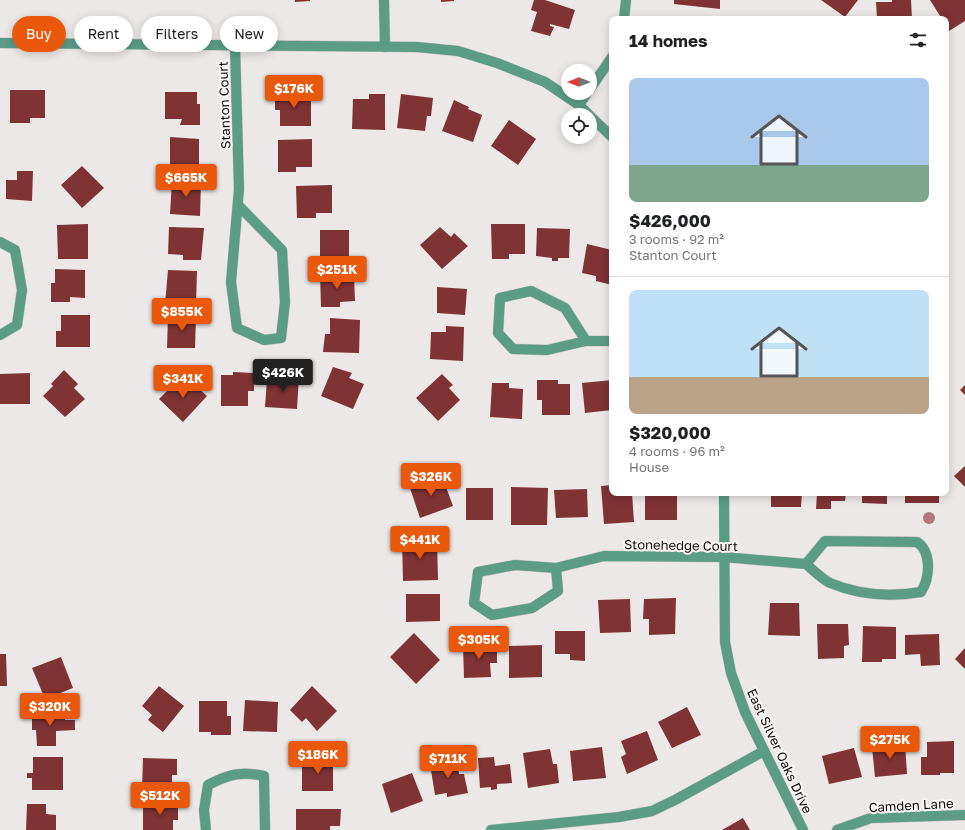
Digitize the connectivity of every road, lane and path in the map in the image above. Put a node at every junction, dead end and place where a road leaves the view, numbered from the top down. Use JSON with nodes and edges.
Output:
{"nodes":[{"id":1,"x":384,"y":0,"type":"edge"},
{"id":2,"x":626,"y":0,"type":"edge"},
{"id":3,"x":624,"y":16,"type":"edge"},
{"id":4,"x":0,"y":43,"type":"edge"},
{"id":5,"x":220,"y":46,"type":"edge"},
{"id":6,"x":278,"y":46,"type":"edge"},
{"id":7,"x":385,"y":47,"type":"junction"},
{"id":8,"x":235,"y":52,"type":"edge"},
{"id":9,"x":609,"y":61,"type":"edge"},
{"id":10,"x":597,"y":79,"type":"edge"},
{"id":11,"x":582,"y":100,"type":"edge"},
{"id":12,"x":579,"y":105,"type":"junction"},
{"id":13,"x":582,"y":108,"type":"edge"},
{"id":14,"x":597,"y":122,"type":"edge"},
{"id":15,"x":609,"y":134,"type":"edge"},
{"id":16,"x":238,"y":205,"type":"junction"},
{"id":17,"x":0,"y":242,"type":"edge"},
{"id":18,"x":0,"y":335,"type":"edge"},
{"id":19,"x":586,"y":341,"type":"junction"},
{"id":20,"x":609,"y":341,"type":"edge"},
{"id":21,"x":724,"y":496,"type":"edge"},
{"id":22,"x":724,"y":557,"type":"junction"},
{"id":23,"x":806,"y":564,"type":"junction"},
{"id":24,"x":556,"y":568,"type":"junction"},
{"id":25,"x":764,"y":751,"type":"junction"},
{"id":26,"x":965,"y":815,"type":"edge"},
{"id":27,"x":206,"y":830,"type":"edge"},
{"id":28,"x":265,"y":830,"type":"edge"},
{"id":29,"x":491,"y":830,"type":"edge"},
{"id":30,"x":803,"y":830,"type":"edge"},
{"id":31,"x":837,"y":830,"type":"edge"}],
"edges":[{"from":1,"to":7,"type":"street"},
{"from":2,"to":3,"type":"street"},
{"from":4,"to":5,"type":"street"},
{"from":6,"to":7,"type":"street"},
{"from":7,"to":12,"type":"street"},
{"from":8,"to":16,"type":"street","name":"Stanton Court"},
{"from":9,"to":10,"type":"street"},
{"from":11,"to":12,"type":"street"},
{"from":12,"to":13,"type":"street"},
{"from":14,"to":15,"type":"street"},
{"from":16,"to":16,"type":"street","name":"Stanton Court"},
{"from":17,"to":18,"type":"street"},
{"from":19,"to":19,"type":"street"},
{"from":19,"to":20,"type":"street"},
{"from":21,"to":22,"type":"street","name":"East Silver Oaks Drive"},
{"from":22,"to":23,"type":"street","name":"Stonehedge Court"},
{"from":22,"to":24,"type":"street","name":"Stonehedge Court"},
{"from":22,"to":25,"type":"street","name":"East Silver Oaks Drive"},
{"from":23,"to":23,"type":"street"},
{"from":24,"to":24,"type":"street","name":"Stonehedge Court"},
{"from":25,"to":29,"type":"street"},
{"from":25,"to":30,"type":"street","name":"East Silver Oaks Drive"},
{"from":26,"to":31,"type":"street","name":"Camden Lane"},
{"from":27,"to":28,"type":"street"}]}
